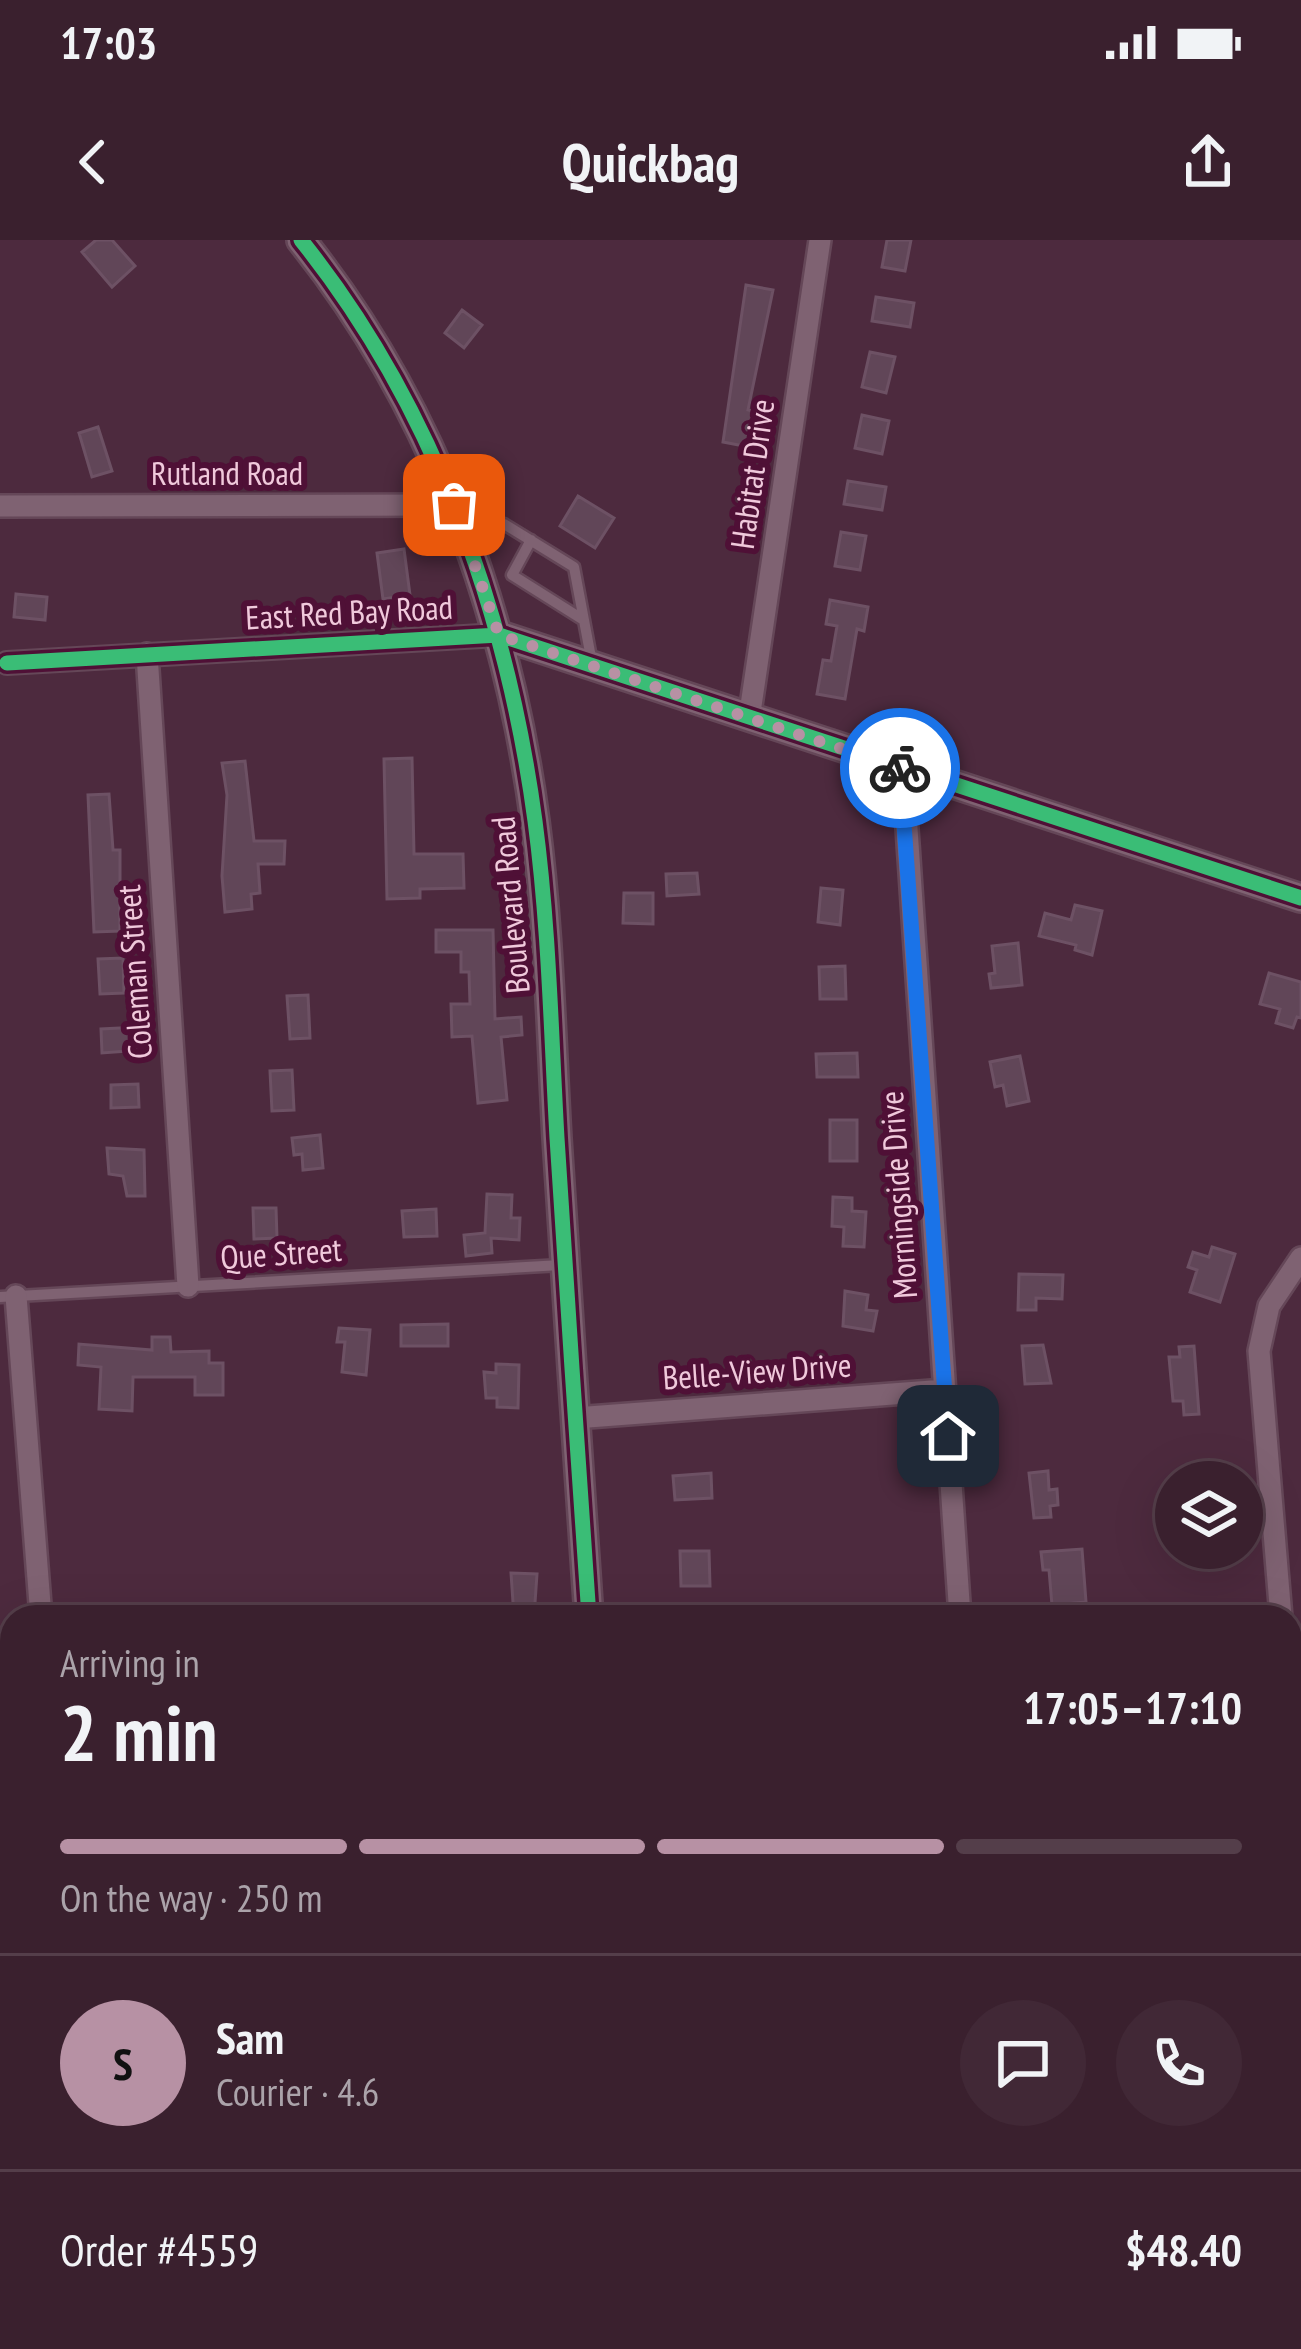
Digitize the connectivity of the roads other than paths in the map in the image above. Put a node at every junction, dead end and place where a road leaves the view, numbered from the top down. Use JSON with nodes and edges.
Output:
{"nodes":[{"id":1,"x":301,"y":240,"type":"edge"},
{"id":2,"x":820,"y":240,"type":"edge"},
{"id":3,"x":0,"y":506,"type":"edge"},
{"id":4,"x":458,"y":515,"type":"junction"},
{"id":5,"x":531,"y":540,"type":"junction"},
{"id":6,"x":512,"y":575,"type":"junction"},
{"id":7,"x":482,"y":582,"type":"junction"},
{"id":8,"x":582,"y":619,"type":"junction"},
{"id":9,"x":499,"y":635,"type":"junction"},
{"id":10,"x":147,"y":654,"type":"junction"},
{"id":11,"x":7,"y":663,"type":"dead end"},
{"id":12,"x":593,"y":666,"type":"junction"},
{"id":13,"x":748,"y":719,"type":"junction"},
{"id":14,"x":903,"y":769,"type":"junction"},
{"id":15,"x":1301,"y":898,"type":"edge"},
{"id":16,"x":1301,"y":1258,"type":"edge"},
{"id":17,"x":565,"y":1264,"type":"junction"},
{"id":18,"x":188,"y":1286,"type":"junction"},
{"id":19,"x":8,"y":1296,"type":"edge"},
{"id":20,"x":945,"y":1390,"type":"junction"},
{"id":21,"x":575,"y":1418,"type":"junction"},
{"id":22,"x":40,"y":1605,"type":"edge"},
{"id":23,"x":588,"y":1605,"type":"edge"},
{"id":24,"x":959,"y":1605,"type":"edge"},
{"id":25,"x":1280,"y":1605,"type":"edge"}],
"edges":[{"from":1,"to":4,"type":"street","name":"Boulevard Road"},
{"from":2,"to":13,"type":"street","name":"Habitat Drive"},
{"from":3,"to":4,"type":"street","name":"Rutland Road"},
{"from":4,"to":5,"type":"lane"},
{"from":4,"to":7,"type":"street","name":"Boulevard Road"},
{"from":5,"to":6,"type":"lane"},
{"from":5,"to":8,"type":"lane"},
{"from":6,"to":7,"type":"lane"},
{"from":6,"to":8,"type":"lane"},
{"from":7,"to":9,"type":"street","name":"Boulevard Road"},
{"from":8,"to":12,"type":"lane"},
{"from":9,"to":10,"type":"street","name":"East Red Bay Road"},
{"from":9,"to":12,"type":"street","name":"East Red Bay Road"},
{"from":9,"to":17,"type":"street","name":"Boulevard Road"},
{"from":10,"to":11,"type":"street","name":"East Red Bay Road"},
{"from":10,"to":18,"type":"street","name":"Coleman Street"},
{"from":12,"to":13,"type":"street","name":"East Red Bay Road"},
{"from":13,"to":14,"type":"street","name":"East Red Bay Road"},
{"from":14,"to":15,"type":"street","name":"East Red Bay Road"},
{"from":14,"to":20,"type":"street","name":"Morningside Drive"},
{"from":16,"to":25,"type":"street"},
{"from":17,"to":18,"type":"lane","name":"Que Street"},
{"from":17,"to":21,"type":"street","name":"Boulevard Road"},
{"from":18,"to":19,"type":"lane","name":"Que Street"},
{"from":19,"to":22,"type":"street"},
{"from":20,"to":21,"type":"street","name":"Belle-View Drive"},
{"from":20,"to":24,"type":"street","name":"Morningside Drive"},
{"from":21,"to":23,"type":"street","name":"Boulevard Road"}]}
